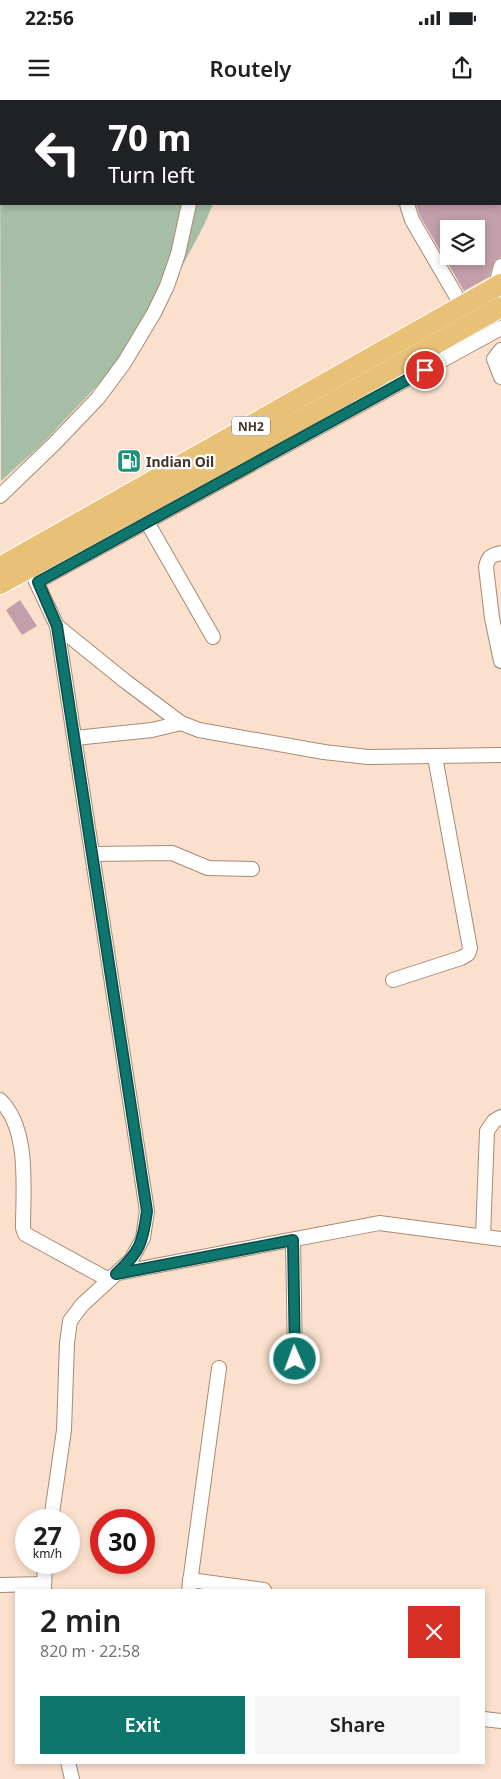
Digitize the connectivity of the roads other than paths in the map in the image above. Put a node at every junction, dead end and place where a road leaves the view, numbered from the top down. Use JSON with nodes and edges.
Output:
{"nodes":[{"id":1,"x":189,"y":205,"type":"edge"},
{"id":2,"x":406,"y":205,"type":"edge"},
{"id":3,"x":501,"y":266,"type":"edge"},
{"id":4,"x":498,"y":286,"type":"edge"},
{"id":5,"x":462,"y":306,"type":"junction"},
{"id":6,"x":501,"y":307,"type":"edge"},
{"id":7,"x":501,"y":328,"type":"edge"},
{"id":8,"x":501,"y":350,"type":"edge"},
{"id":9,"x":501,"y":377,"type":"edge"},
{"id":10,"x":0,"y":496,"type":"edge"},
{"id":11,"x":147,"y":522,"type":"junction"},
{"id":12,"x":501,"y":553,"type":"edge"},
{"id":13,"x":0,"y":567,"type":"edge"},
{"id":14,"x":30,"y":568,"type":"junction"},
{"id":15,"x":0,"y":584,"type":"edge"},
{"id":16,"x":57,"y":626,"type":"junction"},
{"id":17,"x":213,"y":637,"type":"dead end"},
{"id":18,"x":501,"y":661,"type":"edge"},
{"id":19,"x":181,"y":723,"type":"junction"},
{"id":20,"x":74,"y":738,"type":"junction"},
{"id":21,"x":501,"y":755,"type":"edge"},
{"id":22,"x":435,"y":757,"type":"junction"},
{"id":23,"x":92,"y":854,"type":"junction"},
{"id":24,"x":252,"y":869,"type":"dead end"},
{"id":25,"x":393,"y":980,"type":"dead end"},
{"id":26,"x":0,"y":1100,"type":"edge"},
{"id":27,"x":501,"y":1117,"type":"edge"},
{"id":28,"x":483,"y":1236,"type":"junction"},
{"id":29,"x":501,"y":1239,"type":"edge"},
{"id":30,"x":293,"y":1240,"type":"junction"},
{"id":31,"x":113,"y":1277,"type":"junction"},
{"id":32,"x":295,"y":1359,"type":"dead end"},
{"id":33,"x":219,"y":1368,"type":"dead end"},
{"id":34,"x":53,"y":1509,"type":"edge"},
{"id":35,"x":45,"y":1574,"type":"edge"},
{"id":36,"x":0,"y":1584,"type":"edge"},
{"id":37,"x":190,"y":1585,"type":"edge"},
{"id":38,"x":44,"y":1587,"type":"edge"},
{"id":39,"x":249,"y":1589,"type":"edge"},
{"id":40,"x":485,"y":1719,"type":"edge"},
{"id":41,"x":501,"y":1721,"type":"edge"},
{"id":42,"x":68,"y":1764,"type":"edge"},
{"id":43,"x":72,"y":1779,"type":"edge"}],
"edges":[{"from":1,"to":10,"type":"street"},
{"from":2,"to":5,"type":"street"},
{"from":3,"to":4,"type":"street"},
{"from":4,"to":5,"type":"highway","number":"NH2"},
{"from":5,"to":14,"type":"highway","number":"NH2"},
{"from":6,"to":14,"type":"highway","number":"NH2"},
{"from":7,"to":11,"type":"street"},
{"from":8,"to":9,"type":"street"},
{"from":11,"to":14,"type":"street"},
{"from":11,"to":17,"type":"street"},
{"from":12,"to":18,"type":"street"},
{"from":13,"to":14,"type":"highway","number":"NH2"},
{"from":14,"to":15,"type":"highway","number":"NH2"},
{"from":14,"to":16,"type":"street"},
{"from":16,"to":19,"type":"street"},
{"from":16,"to":20,"type":"street"},
{"from":19,"to":20,"type":"street"},
{"from":19,"to":22,"type":"street"},
{"from":20,"to":23,"type":"street"},
{"from":21,"to":22,"type":"street"},
{"from":22,"to":25,"type":"street"},
{"from":23,"to":24,"type":"street"},
{"from":23,"to":31,"type":"street"},
{"from":26,"to":31,"type":"street"},
{"from":27,"to":28,"type":"street"},
{"from":28,"to":29,"type":"street"},
{"from":28,"to":30,"type":"street"},
{"from":30,"to":31,"type":"street"},
{"from":30,"to":32,"type":"street"},
{"from":31,"to":34,"type":"street"},
{"from":33,"to":37,"type":"street"},
{"from":35,"to":38,"type":"street"},
{"from":36,"to":38,"type":"street"},
{"from":37,"to":39,"type":"street"},
{"from":40,"to":41,"type":"street"},
{"from":42,"to":43,"type":"street"}]}
